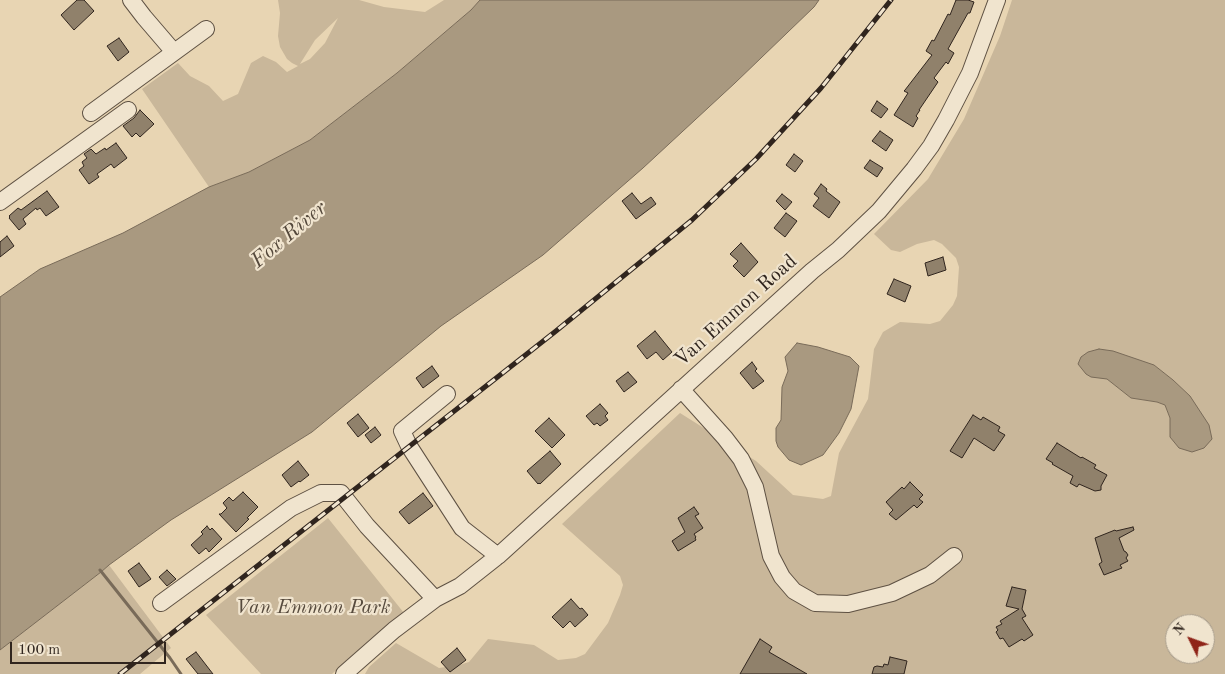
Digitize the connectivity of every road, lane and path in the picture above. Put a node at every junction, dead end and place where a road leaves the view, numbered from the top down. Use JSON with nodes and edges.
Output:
{"nodes":[{"id":1,"x":132,"y":0,"type":"edge"},
{"id":2,"x":997,"y":0,"type":"edge"},
{"id":3,"x":206,"y":29,"type":"dead end"},
{"id":4,"x":174,"y":52,"type":"junction"},
{"id":5,"x":128,"y":110,"type":"dead end"},
{"id":6,"x":91,"y":113,"type":"dead end"},
{"id":7,"x":0,"y":202,"type":"edge"},
{"id":8,"x":681,"y":389,"type":"junction"},
{"id":9,"x":447,"y":394,"type":"dead end"},
{"id":10,"x":498,"y":556,"type":"junction"},
{"id":11,"x":954,"y":556,"type":"dead end"},
{"id":12,"x":435,"y":599,"type":"junction"},
{"id":13,"x":161,"y":603,"type":"dead end"},
{"id":14,"x":344,"y":674,"type":"edge"}],
"edges":[{"from":1,"to":4,"type":"street"},
{"from":2,"to":8,"type":"street","name":"Van Emmon Road"},
{"from":3,"to":4,"type":"street"},
{"from":4,"to":6,"type":"street"},
{"from":5,"to":7,"type":"street"},
{"from":8,"to":10,"type":"street","name":"Van Emmon Road"},
{"from":8,"to":11,"type":"street"},
{"from":9,"to":10,"type":"street"},
{"from":10,"to":12,"type":"street","name":"Van Emmon Road"},
{"from":12,"to":13,"type":"street"},
{"from":12,"to":14,"type":"street","name":"Van Emmon Road"}]}
